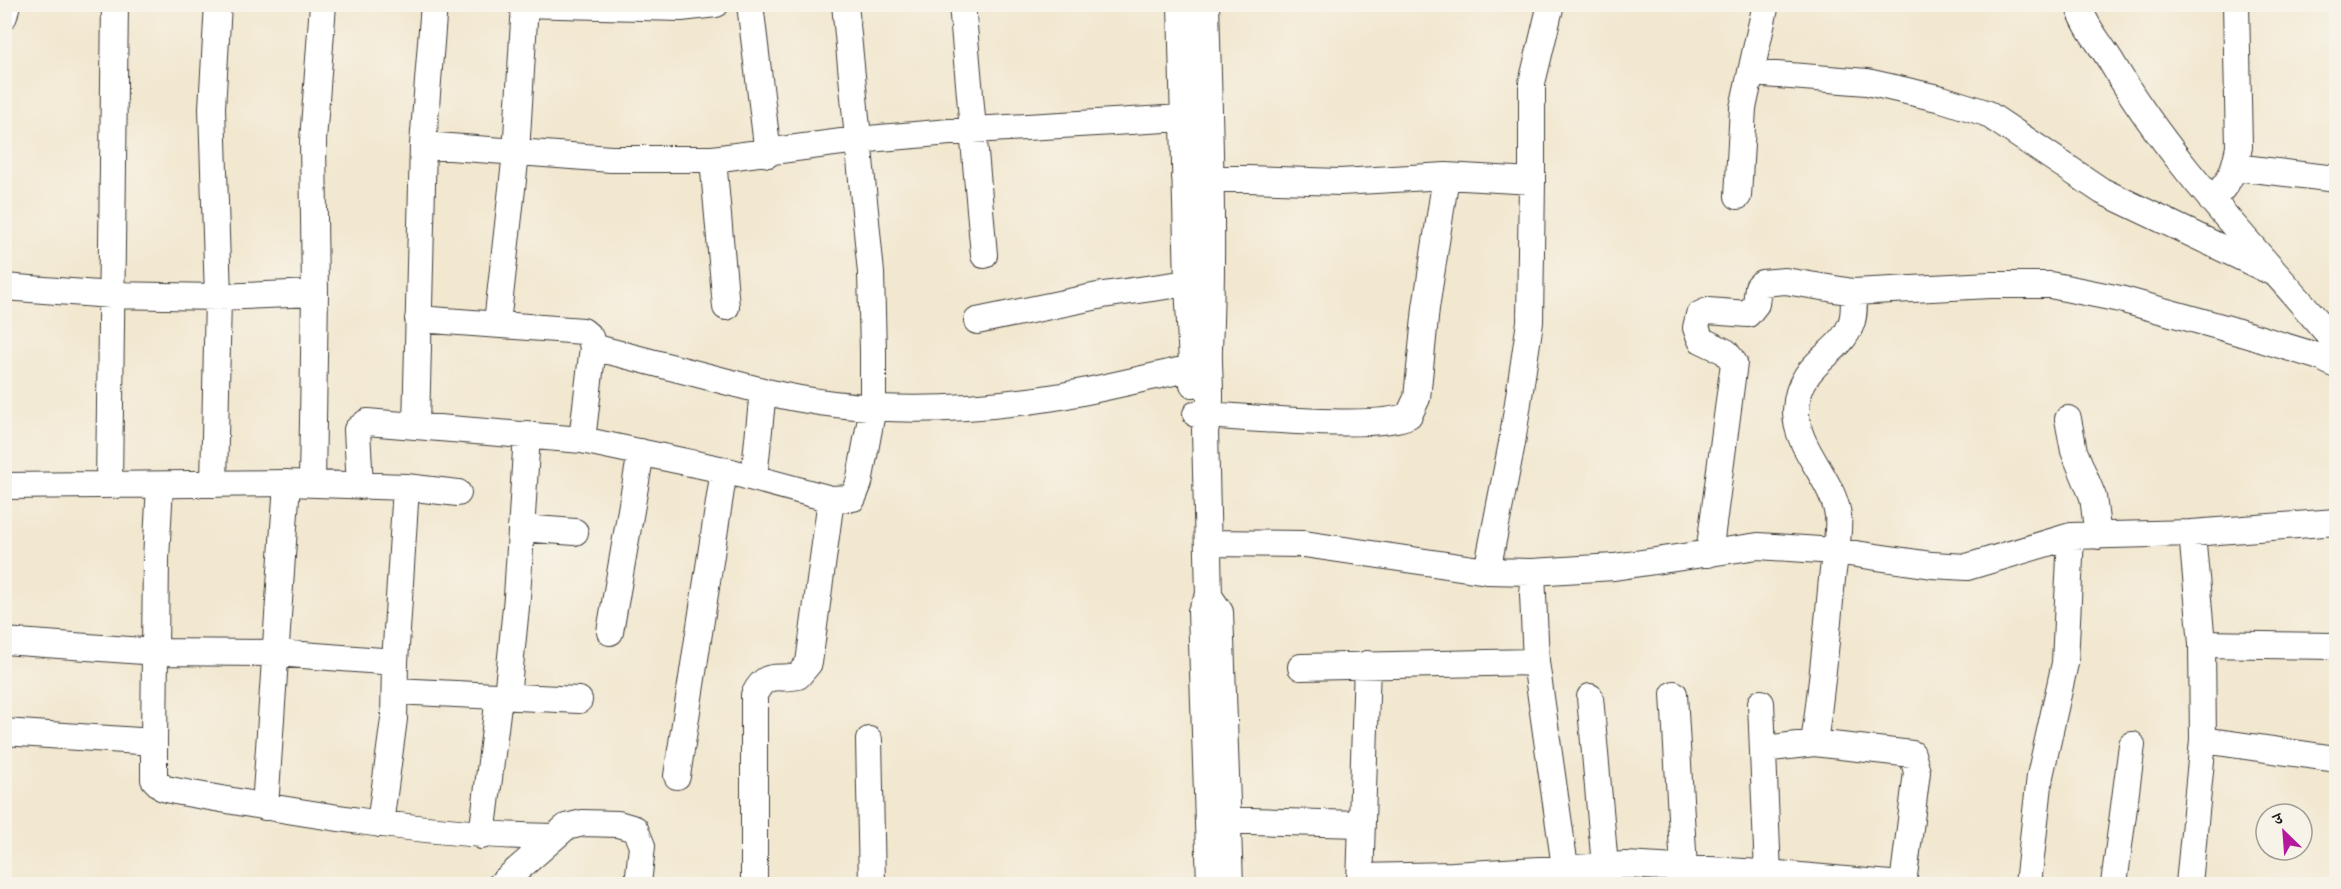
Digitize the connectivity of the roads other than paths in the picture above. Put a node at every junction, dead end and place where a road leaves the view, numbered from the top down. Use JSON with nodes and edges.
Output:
{"nodes":[{"id":1,"x":7,"y":4,"type":"edge"},
{"id":2,"x":115,"y":4,"type":"edge"},
{"id":3,"x":218,"y":4,"type":"edge"},
{"id":4,"x":323,"y":4,"type":"edge"},
{"id":5,"x":434,"y":4,"type":"edge"},
{"id":6,"x":520,"y":4,"type":"edge"},
{"id":7,"x":716,"y":4,"type":"edge"},
{"id":8,"x":750,"y":4,"type":"edge"},
{"id":9,"x":845,"y":4,"type":"edge"},
{"id":10,"x":962,"y":4,"type":"edge"},
{"id":11,"x":1181,"y":4,"type":"edge"},
{"id":12,"x":1206,"y":4,"type":"edge"},
{"id":13,"x":1551,"y":4,"type":"edge"},
{"id":14,"x":1766,"y":4,"type":"edge"},
{"id":15,"x":2078,"y":4,"type":"edge"},
{"id":16,"x":2236,"y":4,"type":"edge"},
{"id":17,"x":525,"y":5,"type":"edge"},
{"id":18,"x":4,"y":16,"type":"edge"},
{"id":19,"x":1751,"y":73,"type":"junction"},
{"id":20,"x":1183,"y":118,"type":"junction"},
{"id":21,"x":973,"y":130,"type":"junction"},
{"id":22,"x":857,"y":140,"type":"junction"},
{"id":23,"x":423,"y":145,"type":"junction"},
{"id":24,"x":516,"y":153,"type":"junction"},
{"id":25,"x":768,"y":154,"type":"junction"},
{"id":26,"x":713,"y":159,"type":"junction"},
{"id":27,"x":2235,"y":167,"type":"junction"},
{"id":28,"x":1446,"y":176,"type":"junction"},
{"id":29,"x":1197,"y":177,"type":"junction"},
{"id":30,"x":2337,"y":179,"type":"edge"},
{"id":31,"x":1532,"y":181,"type":"junction"},
{"id":32,"x":1738,"y":196,"type":"dead end"},
{"id":33,"x":2211,"y":200,"type":"junction"},
{"id":34,"x":984,"y":255,"type":"dead end"},
{"id":35,"x":2276,"y":274,"type":"junction"},
{"id":36,"x":1188,"y":283,"type":"junction"},
{"id":37,"x":4,"y":287,"type":"edge"},
{"id":38,"x":1853,"y":292,"type":"junction"},
{"id":39,"x":315,"y":293,"type":"junction"},
{"id":40,"x":111,"y":296,"type":"junction"},
{"id":41,"x":218,"y":297,"type":"junction"},
{"id":42,"x":726,"y":307,"type":"dead end"},
{"id":43,"x":418,"y":319,"type":"junction"},
{"id":44,"x":977,"y":321,"type":"dead end"},
{"id":45,"x":497,"y":323,"type":"junction"},
{"id":46,"x":2337,"y":343,"type":"edge"},
{"id":47,"x":593,"y":347,"type":"junction"},
{"id":48,"x":2337,"y":365,"type":"edge"},
{"id":49,"x":1192,"y":368,"type":"junction"},
{"id":50,"x":763,"y":391,"type":"junction"},
{"id":51,"x":873,"y":406,"type":"junction"},
{"id":52,"x":2068,"y":418,"type":"dead end"},
{"id":53,"x":1204,"y":420,"type":"junction"},
{"id":54,"x":416,"y":426,"type":"junction"},
{"id":55,"x":527,"y":434,"type":"junction"},
{"id":56,"x":582,"y":440,"type":"junction"},
{"id":57,"x":641,"y":452,"type":"junction"},
{"id":58,"x":724,"y":470,"type":"junction"},
{"id":59,"x":754,"y":478,"type":"junction"},
{"id":60,"x":214,"y":484,"type":"junction"},
{"id":61,"x":299,"y":484,"type":"junction"},
{"id":62,"x":109,"y":485,"type":"junction"},
{"id":63,"x":160,"y":485,"type":"junction"},
{"id":64,"x":4,"y":486,"type":"edge"},
{"id":65,"x":360,"y":486,"type":"junction"},
{"id":66,"x":406,"y":487,"type":"junction"},
{"id":67,"x":458,"y":493,"type":"dead end"},
{"id":68,"x":831,"y":499,"type":"junction"},
{"id":69,"x":2337,"y":522,"type":"edge"},
{"id":70,"x":521,"y":528,"type":"junction"},
{"id":71,"x":575,"y":532,"type":"dead end"},
{"id":72,"x":2192,"y":533,"type":"junction"},
{"id":73,"x":2071,"y":536,"type":"junction"},
{"id":74,"x":2098,"y":536,"type":"junction"},
{"id":75,"x":1208,"y":543,"type":"junction"},
{"id":76,"x":1835,"y":552,"type":"junction"},
{"id":77,"x":1709,"y":554,"type":"junction"},
{"id":78,"x":1487,"y":571,"type":"junction"},
{"id":79,"x":1532,"y":572,"type":"junction"},
{"id":80,"x":610,"y":632,"type":"dead end"},
{"id":81,"x":4,"y":641,"type":"edge"},
{"id":82,"x":2202,"y":644,"type":"junction"},
{"id":83,"x":2337,"y":646,"type":"edge"},
{"id":84,"x":157,"y":652,"type":"junction"},
{"id":85,"x":276,"y":653,"type":"junction"},
{"id":86,"x":1536,"y":662,"type":"junction"},
{"id":87,"x":395,"y":663,"type":"junction"},
{"id":88,"x":1367,"y":664,"type":"junction"},
{"id":89,"x":1301,"y":667,"type":"dead end"},
{"id":90,"x":395,"y":691,"type":"junction"},
{"id":91,"x":1674,"y":694,"type":"dead end"},
{"id":92,"x":503,"y":696,"type":"junction"},
{"id":93,"x":1590,"y":698,"type":"dead end"},
{"id":94,"x":579,"y":700,"type":"dead end"},
{"id":95,"x":1761,"y":703,"type":"dead end"},
{"id":96,"x":4,"y":732,"type":"edge"},
{"id":97,"x":869,"y":740,"type":"dead end"},
{"id":98,"x":2203,"y":740,"type":"junction"},
{"id":99,"x":154,"y":742,"type":"junction"},
{"id":100,"x":1814,"y":743,"type":"junction"},
{"id":101,"x":2132,"y":745,"type":"dead end"},
{"id":102,"x":1764,"y":749,"type":"junction"},
{"id":103,"x":2337,"y":759,"type":"edge"},
{"id":104,"x":677,"y":776,"type":"dead end"},
{"id":105,"x":265,"y":807,"type":"junction"},
{"id":106,"x":1217,"y":820,"type":"junction"},
{"id":107,"x":380,"y":824,"type":"junction"},
{"id":108,"x":1361,"y":824,"type":"junction"},
{"id":109,"x":482,"y":836,"type":"junction"},
{"id":110,"x":553,"y":837,"type":"junction"},
{"id":111,"x":1564,"y":867,"type":"junction"},
{"id":112,"x":1684,"y":868,"type":"junction"},
{"id":113,"x":1618,"y":872,"type":"edge"},
{"id":114,"x":1775,"y":877,"type":"edge"},
{"id":115,"x":1524,"y":878,"type":"edge"},
{"id":116,"x":1453,"y":880,"type":"edge"},
{"id":117,"x":1360,"y":881,"type":"edge"},
{"id":118,"x":1889,"y":884,"type":"edge"},
{"id":119,"x":501,"y":885,"type":"edge"},
{"id":120,"x":638,"y":885,"type":"edge"},
{"id":121,"x":754,"y":885,"type":"edge"},
{"id":122,"x":872,"y":885,"type":"edge"},
{"id":123,"x":1210,"y":885,"type":"edge"},
{"id":124,"x":1230,"y":885,"type":"edge"},
{"id":125,"x":1903,"y":885,"type":"edge"},
{"id":126,"x":2028,"y":885,"type":"edge"},
{"id":127,"x":2114,"y":885,"type":"edge"},
{"id":128,"x":2189,"y":885,"type":"edge"}],
"edges":[{"from":1,"to":18,"type":"street"},
{"from":2,"to":40,"type":"street"},
{"from":3,"to":41,"type":"street"},
{"from":4,"to":39,"type":"street"},
{"from":5,"to":23,"type":"street"},
{"from":6,"to":17,"type":"street"},
{"from":7,"to":17,"type":"street"},
{"from":8,"to":25,"type":"street"},
{"from":9,"to":22,"type":"street"},
{"from":10,"to":21,"type":"street"},
{"from":11,"to":20,"type":"street"},
{"from":12,"to":29,"type":"street"},
{"from":13,"to":31,"type":"street"},
{"from":14,"to":19,"type":"street"},
{"from":15,"to":33,"type":"street"},
{"from":16,"to":27,"type":"street"},
{"from":17,"to":24,"type":"street"},
{"from":19,"to":32,"type":"street"},
{"from":19,"to":35,"type":"street"},
{"from":20,"to":21,"type":"street"},
{"from":20,"to":29,"type":"street"},
{"from":21,"to":22,"type":"street"},
{"from":21,"to":34,"type":"street"},
{"from":22,"to":25,"type":"street"},
{"from":22,"to":51,"type":"street"},
{"from":23,"to":24,"type":"street"},
{"from":23,"to":43,"type":"street"},
{"from":24,"to":26,"type":"street"},
{"from":24,"to":45,"type":"street"},
{"from":25,"to":26,"type":"street"},
{"from":26,"to":42,"type":"street"},
{"from":27,"to":30,"type":"street"},
{"from":27,"to":33,"type":"street"},
{"from":28,"to":29,"type":"street"},
{"from":28,"to":31,"type":"street"},
{"from":28,"to":53,"type":"street"},
{"from":29,"to":36,"type":"street"},
{"from":29,"to":53,"type":"street"},
{"from":31,"to":78,"type":"street"},
{"from":33,"to":35,"type":"street"},
{"from":35,"to":46,"type":"street"},
{"from":36,"to":44,"type":"street"},
{"from":36,"to":49,"type":"street"},
{"from":37,"to":40,"type":"street"},
{"from":38,"to":48,"type":"street"},
{"from":38,"to":76,"type":"street"},
{"from":38,"to":77,"type":"street"},
{"from":39,"to":41,"type":"street"},
{"from":39,"to":61,"type":"street"},
{"from":40,"to":41,"type":"street"},
{"from":40,"to":62,"type":"street"},
{"from":41,"to":60,"type":"street"},
{"from":43,"to":45,"type":"street"},
{"from":43,"to":54,"type":"street"},
{"from":45,"to":47,"type":"street"},
{"from":47,"to":50,"type":"street"},
{"from":47,"to":56,"type":"street"},
{"from":49,"to":51,"type":"street"},
{"from":49,"to":53,"type":"street"},
{"from":50,"to":51,"type":"street"},
{"from":50,"to":59,"type":"street"},
{"from":51,"to":68,"type":"street"},
{"from":52,"to":74,"type":"street"},
{"from":53,"to":75,"type":"street"},
{"from":54,"to":55,"type":"street"},
{"from":54,"to":65,"type":"street"},
{"from":55,"to":56,"type":"street"},
{"from":55,"to":70,"type":"street"},
{"from":56,"to":57,"type":"street"},
{"from":57,"to":58,"type":"street"},
{"from":57,"to":80,"type":"street"},
{"from":58,"to":59,"type":"street"},
{"from":58,"to":104,"type":"street"},
{"from":59,"to":68,"type":"street"},
{"from":60,"to":61,"type":"street"},
{"from":60,"to":63,"type":"street"},
{"from":61,"to":65,"type":"street"},
{"from":61,"to":85,"type":"street"},
{"from":62,"to":63,"type":"street"},
{"from":62,"to":64,"type":"street"},
{"from":63,"to":84,"type":"street"},
{"from":65,"to":66,"type":"street"},
{"from":66,"to":67,"type":"street"},
{"from":66,"to":87,"type":"street"},
{"from":68,"to":121,"type":"street"},
{"from":69,"to":72,"type":"street"},
{"from":70,"to":71,"type":"street"},
{"from":70,"to":92,"type":"street"},
{"from":72,"to":74,"type":"street"},
{"from":72,"to":82,"type":"street"},
{"from":73,"to":74,"type":"street"},
{"from":73,"to":76,"type":"street"},
{"from":73,"to":126,"type":"street"},
{"from":75,"to":78,"type":"street"},
{"from":75,"to":106,"type":"street"},
{"from":76,"to":77,"type":"street"},
{"from":76,"to":100,"type":"street"},
{"from":77,"to":79,"type":"street"},
{"from":78,"to":79,"type":"street"},
{"from":79,"to":86,"type":"street"},
{"from":81,"to":84,"type":"street"},
{"from":82,"to":83,"type":"street"},
{"from":82,"to":98,"type":"street"},
{"from":84,"to":85,"type":"street"},
{"from":84,"to":99,"type":"street"},
{"from":85,"to":87,"type":"street"},
{"from":85,"to":105,"type":"street"},
{"from":86,"to":88,"type":"street"},
{"from":86,"to":111,"type":"street"},
{"from":87,"to":90,"type":"street"},
{"from":88,"to":89,"type":"street"},
{"from":88,"to":108,"type":"street"},
{"from":90,"to":92,"type":"street"},
{"from":90,"to":107,"type":"street"},
{"from":91,"to":112,"type":"street"},
{"from":92,"to":94,"type":"street"},
{"from":92,"to":109,"type":"street"},
{"from":93,"to":113,"type":"street"},
{"from":95,"to":102,"type":"street"},
{"from":96,"to":99,"type":"street"},
{"from":97,"to":122,"type":"street"},
{"from":98,"to":103,"type":"street"},
{"from":98,"to":128,"type":"street"},
{"from":99,"to":105,"type":"street"},
{"from":100,"to":102,"type":"street"},
{"from":100,"to":125,"type":"street"},
{"from":101,"to":127,"type":"street"},
{"from":102,"to":114,"type":"street"},
{"from":105,"to":107,"type":"street"},
{"from":106,"to":108,"type":"street"},
{"from":106,"to":123,"type":"street"},
{"from":106,"to":124,"type":"street"},
{"from":107,"to":109,"type":"street"},
{"from":108,"to":117,"type":"street"},
{"from":109,"to":110,"type":"street"},
{"from":110,"to":119,"type":"street"},
{"from":110,"to":120,"type":"street"},
{"from":111,"to":113,"type":"street"},
{"from":111,"to":115,"type":"street"},
{"from":112,"to":113,"type":"street"},
{"from":112,"to":114,"type":"street"},
{"from":114,"to":118,"type":"street"},
{"from":115,"to":116,"type":"street"},
{"from":116,"to":117,"type":"street"}]}
